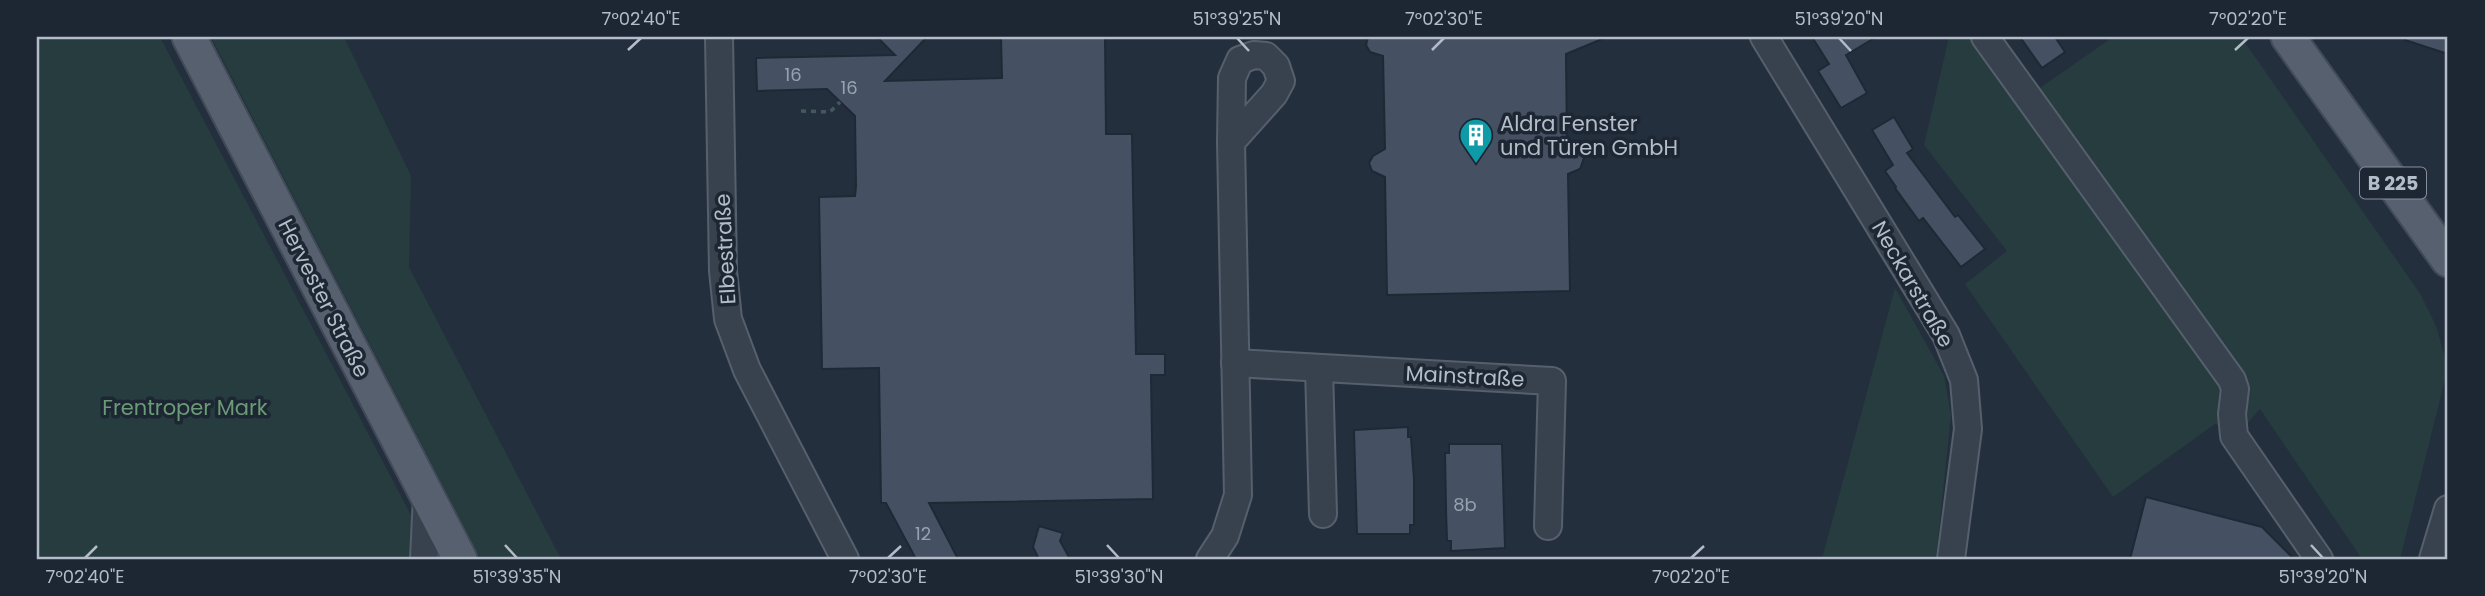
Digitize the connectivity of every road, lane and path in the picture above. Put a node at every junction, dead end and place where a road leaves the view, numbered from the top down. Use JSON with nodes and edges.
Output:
{"nodes":[{"id":1,"x":189,"y":37,"type":"edge"},
{"id":2,"x":719,"y":37,"type":"edge"},
{"id":3,"x":1764,"y":37,"type":"edge"},
{"id":4,"x":1985,"y":37,"type":"edge"},
{"id":5,"x":2288,"y":37,"type":"edge"},
{"id":6,"x":840,"y":102,"type":"dead end"},
{"id":7,"x":801,"y":111,"type":"dead end"},
{"id":8,"x":1231,"y":142,"type":"dead end"},
{"id":9,"x":2439,"y":237,"type":"edge"},
{"id":10,"x":2448,"y":260,"type":"edge"},
{"id":11,"x":1236,"y":363,"type":"junction"},
{"id":12,"x":1319,"y":368,"type":"junction"},
{"id":13,"x":427,"y":496,"type":"junction"},
{"id":14,"x":2448,"y":509,"type":"edge"},
{"id":15,"x":1323,"y":514,"type":"dead end"},
{"id":16,"x":1548,"y":526,"type":"dead end"},
{"id":17,"x":424,"y":559,"type":"edge"},
{"id":18,"x":460,"y":559,"type":"edge"},
{"id":19,"x":845,"y":559,"type":"edge"},
{"id":20,"x":1210,"y":559,"type":"edge"},
{"id":21,"x":1951,"y":559,"type":"edge"},
{"id":22,"x":2319,"y":559,"type":"edge"},
{"id":23,"x":2433,"y":559,"type":"edge"}],
"edges":[{"from":1,"to":13,"type":"main road","name":"Hervester Straße"},
{"from":2,"to":19,"type":"street","name":"Elbestraße"},
{"from":3,"to":21,"type":"street","name":"Neckarstraße"},
{"from":4,"to":22,"type":"street"},
{"from":5,"to":9,"type":"main road","number":"B 225"},
{"from":6,"to":7,"type":"path"},
{"from":8,"to":11,"type":"street"},
{"from":9,"to":10,"type":"main road","number":"B 225"},
{"from":11,"to":12,"type":"street","name":"Mainstraße"},
{"from":11,"to":20,"type":"street"},
{"from":12,"to":15,"type":"street"},
{"from":12,"to":16,"type":"street","name":"Mainstraße"},
{"from":13,"to":17,"type":"street"},
{"from":13,"to":18,"type":"main road","name":"Hervester Straße"},
{"from":14,"to":23,"type":"street"}]}
